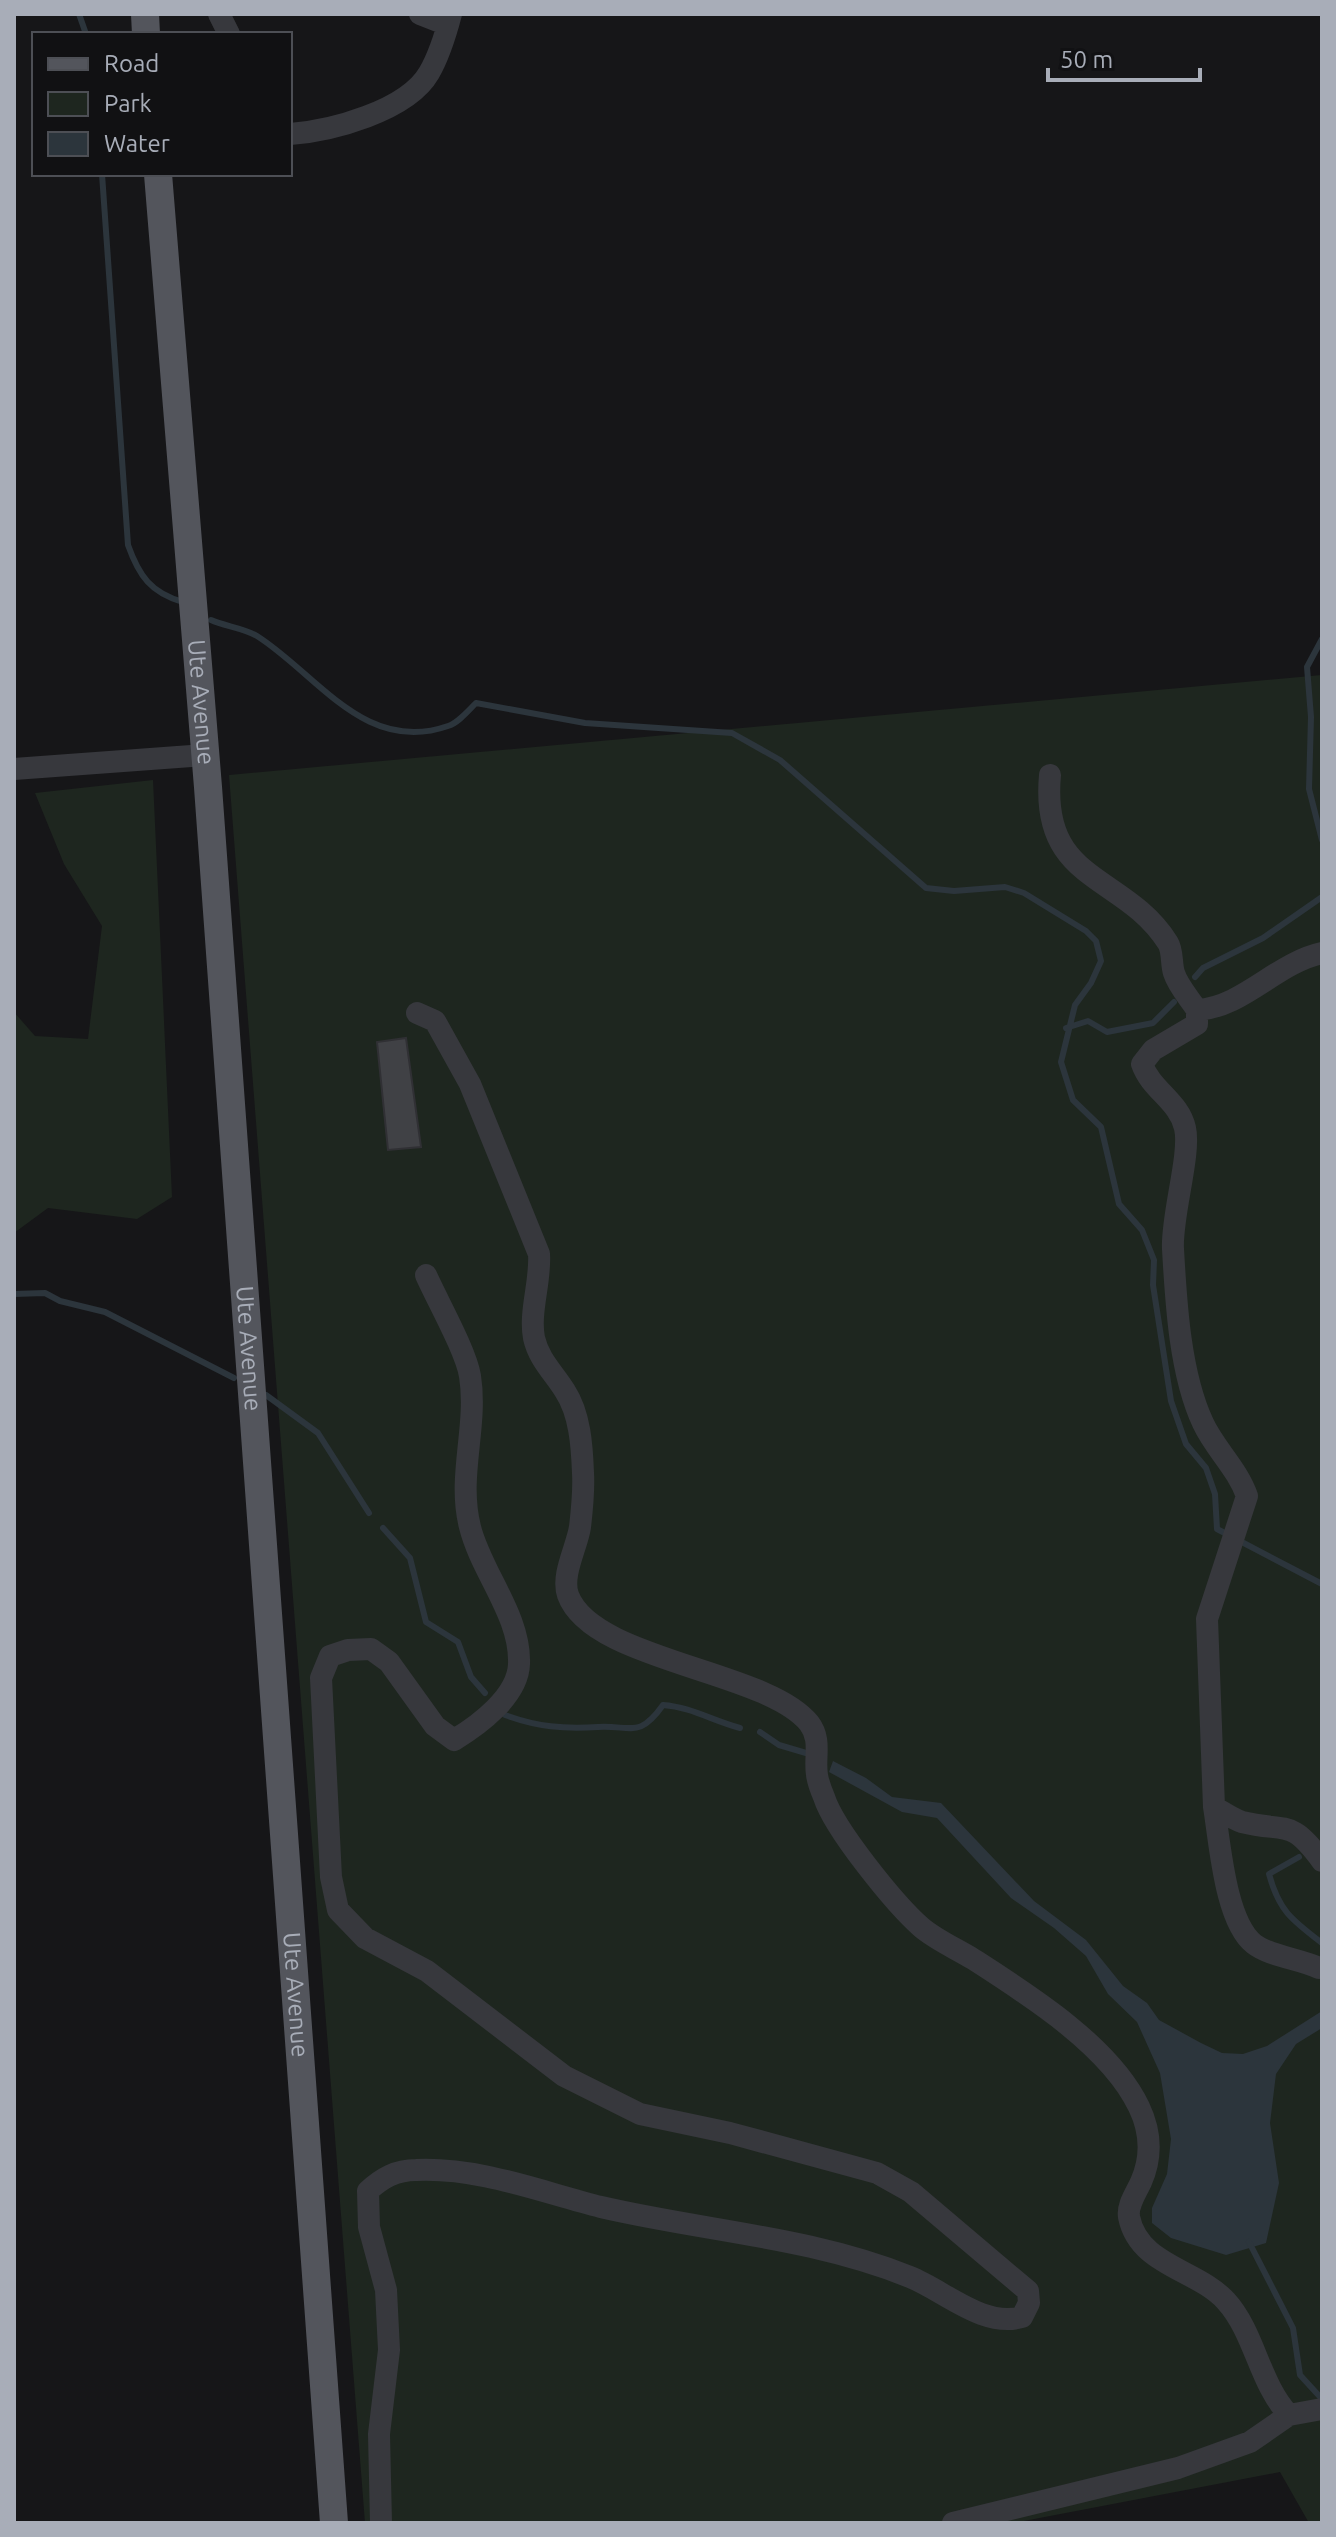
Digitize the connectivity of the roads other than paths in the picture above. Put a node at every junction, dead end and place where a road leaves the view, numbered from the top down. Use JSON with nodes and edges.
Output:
{"nodes":[{"id":1,"x":219,"y":14,"type":"edge"},
{"id":2,"x":420,"y":14,"type":"edge"},
{"id":3,"x":449,"y":20,"type":"edge"},
{"id":4,"x":228,"y":32,"type":"edge"},
{"id":5,"x":292,"y":134,"type":"edge"},
{"id":6,"x":158,"y":176,"type":"edge"},
{"id":7,"x":205,"y":755,"type":"junction"},
{"id":8,"x":14,"y":769,"type":"edge"},
{"id":9,"x":1050,"y":775,"type":"dead end"},
{"id":10,"x":1322,"y":953,"type":"edge"},
{"id":11,"x":1197,"y":1010,"type":"junction"},
{"id":12,"x":417,"y":1013,"type":"dead end"},
{"id":13,"x":426,"y":1275,"type":"dead end"},
{"id":14,"x":1214,"y":1807,"type":"junction"},
{"id":15,"x":1322,"y":1861,"type":"edge"},
{"id":16,"x":1319,"y":1968,"type":"dead end"},
{"id":17,"x":1306,"y":2413,"type":"edge"},
{"id":18,"x":334,"y":2523,"type":"edge"},
{"id":19,"x":381,"y":2523,"type":"edge"},
{"id":20,"x":953,"y":2523,"type":"edge"}],
"edges":[{"from":1,"to":4,"type":"lane"},
{"from":2,"to":3,"type":"lane"},
{"from":3,"to":5,"type":"lane"},
{"from":6,"to":7,"type":"main road","name":"Ute Avenue"},
{"from":7,"to":8,"type":"lane"},
{"from":7,"to":18,"type":"main road","name":"Ute Avenue"},
{"from":9,"to":11,"type":"lane"},
{"from":10,"to":11,"type":"lane"},
{"from":11,"to":14,"type":"lane"},
{"from":12,"to":17,"type":"lane"},
{"from":13,"to":19,"type":"lane"},
{"from":14,"to":15,"type":"lane"},
{"from":14,"to":16,"type":"lane"},
{"from":17,"to":20,"type":"lane"}]}
